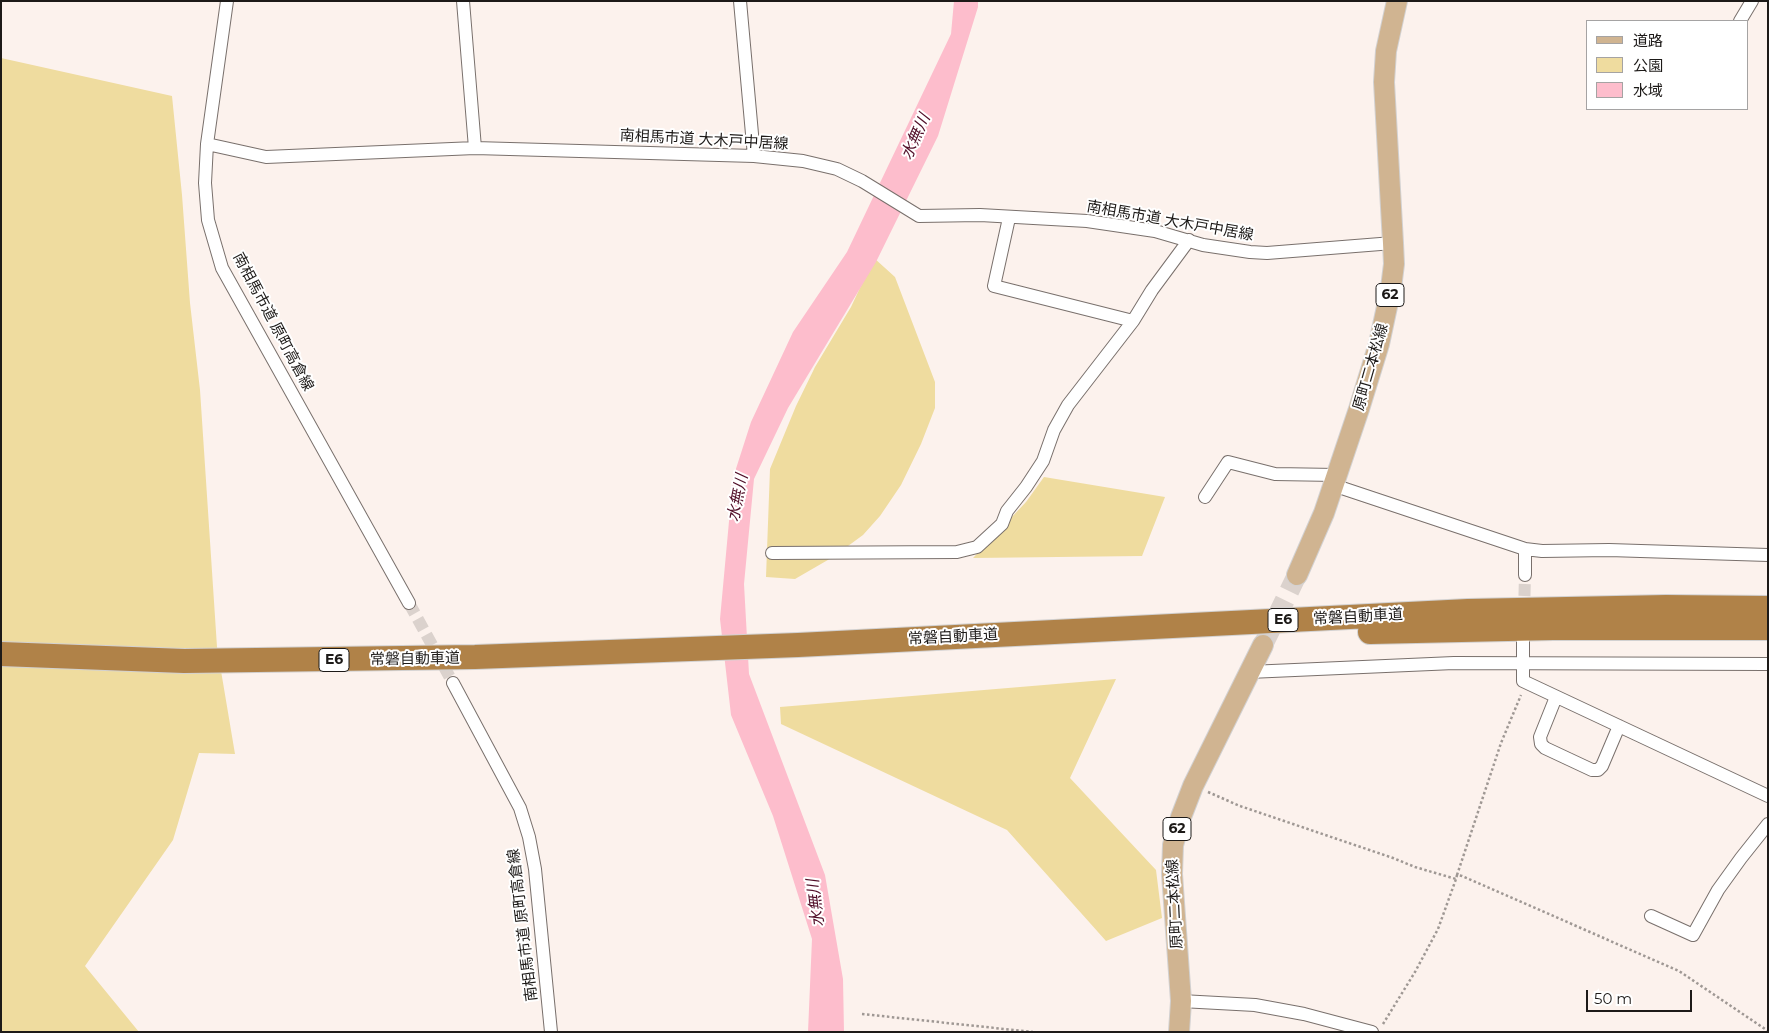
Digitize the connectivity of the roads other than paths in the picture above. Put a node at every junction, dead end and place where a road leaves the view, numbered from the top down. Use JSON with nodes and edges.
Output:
{"nodes":[{"id":1,"x":227,"y":1,"type":"edge"},
{"id":2,"x":463,"y":1,"type":"edge"},
{"id":3,"x":740,"y":1,"type":"edge"},
{"id":4,"x":1397,"y":1,"type":"edge"},
{"id":5,"x":1752,"y":1,"type":"edge"},
{"id":6,"x":1741,"y":20,"type":"edge"},
{"id":7,"x":207,"y":144,"type":"junction"},
{"id":8,"x":475,"y":148,"type":"junction"},
{"id":9,"x":754,"y":156,"type":"junction"},
{"id":10,"x":1009,"y":218,"type":"junction"},
{"id":11,"x":1189,"y":240,"type":"junction"},
{"id":12,"x":1393,"y":243,"type":"junction"},
{"id":13,"x":1133,"y":321,"type":"junction"},
{"id":14,"x":1335,"y":480,"type":"junction"},
{"id":15,"x":1205,"y":497,"type":"dead end"},
{"id":16,"x":1525,"y":549,"type":"junction"},
{"id":17,"x":772,"y":554,"type":"dead end"},
{"id":18,"x":1768,"y":555,"type":"edge"},
{"id":19,"x":1297,"y":575,"type":"tunnel mouth"},
{"id":20,"x":1525,"y":575,"type":"tunnel mouth"},
{"id":21,"x":409,"y":603,"type":"tunnel mouth"},
{"id":22,"x":1768,"y":608,"type":"edge"},
{"id":23,"x":1768,"y":628,"type":"edge"},
{"id":24,"x":1523,"y":642,"type":"dead end"},
{"id":25,"x":798,"y":645,"type":"junction"},
{"id":26,"x":1263,"y":645,"type":"tunnel mouth"},
{"id":27,"x":1,"y":654,"type":"edge"},
{"id":28,"x":1768,"y":664,"type":"edge"},
{"id":29,"x":1523,"y":665,"type":"junction"},
{"id":30,"x":1249,"y":672,"type":"junction"},
{"id":31,"x":453,"y":684,"type":"tunnel mouth"},
{"id":32,"x":1556,"y":697,"type":"junction"},
{"id":33,"x":1620,"y":726,"type":"junction"},
{"id":34,"x":1768,"y":796,"type":"edge"},
{"id":35,"x":1768,"y":824,"type":"edge"},
{"id":36,"x":1651,"y":916,"type":"dead end"},
{"id":37,"x":1181,"y":1000,"type":"junction"},
{"id":38,"x":1377,"y":1029,"type":"edge"},
{"id":39,"x":551,"y":1032,"type":"edge"},
{"id":40,"x":1179,"y":1032,"type":"edge"}],
"edges":[{"from":1,"to":7,"type":"street","name":"南相馬市道 原町高倉線"},
{"from":2,"to":8,"type":"street"},
{"from":3,"to":9,"type":"street"},
{"from":4,"to":12,"type":"main road","name":"原町二本松線","number":"62"},
{"from":5,"to":6,"type":"street"},
{"from":7,"to":8,"type":"street","name":"南相馬市道 大木戸中居線"},
{"from":7,"to":21,"type":"street","name":"南相馬市道 原町高倉線"},
{"from":8,"to":9,"type":"street","name":"南相馬市道 大木戸中居線"},
{"from":9,"to":10,"type":"street","name":"南相馬市道 大木戸中居線"},
{"from":10,"to":11,"type":"street","name":"南相馬市道 大木戸中居線"},
{"from":10,"to":13,"type":"street"},
{"from":11,"to":12,"type":"street","name":"南相馬市道 大木戸中居線"},
{"from":11,"to":13,"type":"street"},
{"from":12,"to":14,"type":"main road","name":"原町二本松線","number":"62"},
{"from":13,"to":17,"type":"street"},
{"from":14,"to":15,"type":"street"},
{"from":14,"to":16,"type":"street"},
{"from":14,"to":19,"type":"main road","name":"原町二本松線","number":"62"},
{"from":16,"to":18,"type":"street"},
{"from":16,"to":20,"type":"street"},
{"from":22,"to":25,"type":"highway","name":"常磐自動車道","number":"E6"},
{"from":23,"to":25,"type":"highway","name":"常磐自動車道","number":"E6"},
{"from":24,"to":29,"type":"street"},
{"from":25,"to":27,"type":"highway","name":"常磐自動車道","number":"E6"},
{"from":26,"to":30,"type":"main road","name":"原町二本松線","number":"62"},
{"from":28,"to":29,"type":"street"},
{"from":29,"to":30,"type":"street"},
{"from":29,"to":32,"type":"street"},
{"from":30,"to":37,"type":"main road","name":"原町二本松線","number":"62"},
{"from":31,"to":39,"type":"street","name":"南相馬市道 原町高倉線"},
{"from":32,"to":33,"type":"street"},
{"from":32,"to":33,"type":"street"},
{"from":33,"to":34,"type":"street"},
{"from":35,"to":36,"type":"street"},
{"from":37,"to":38,"type":"street"},
{"from":37,"to":40,"type":"main road","name":"原町二本松線","number":"62"}]}
